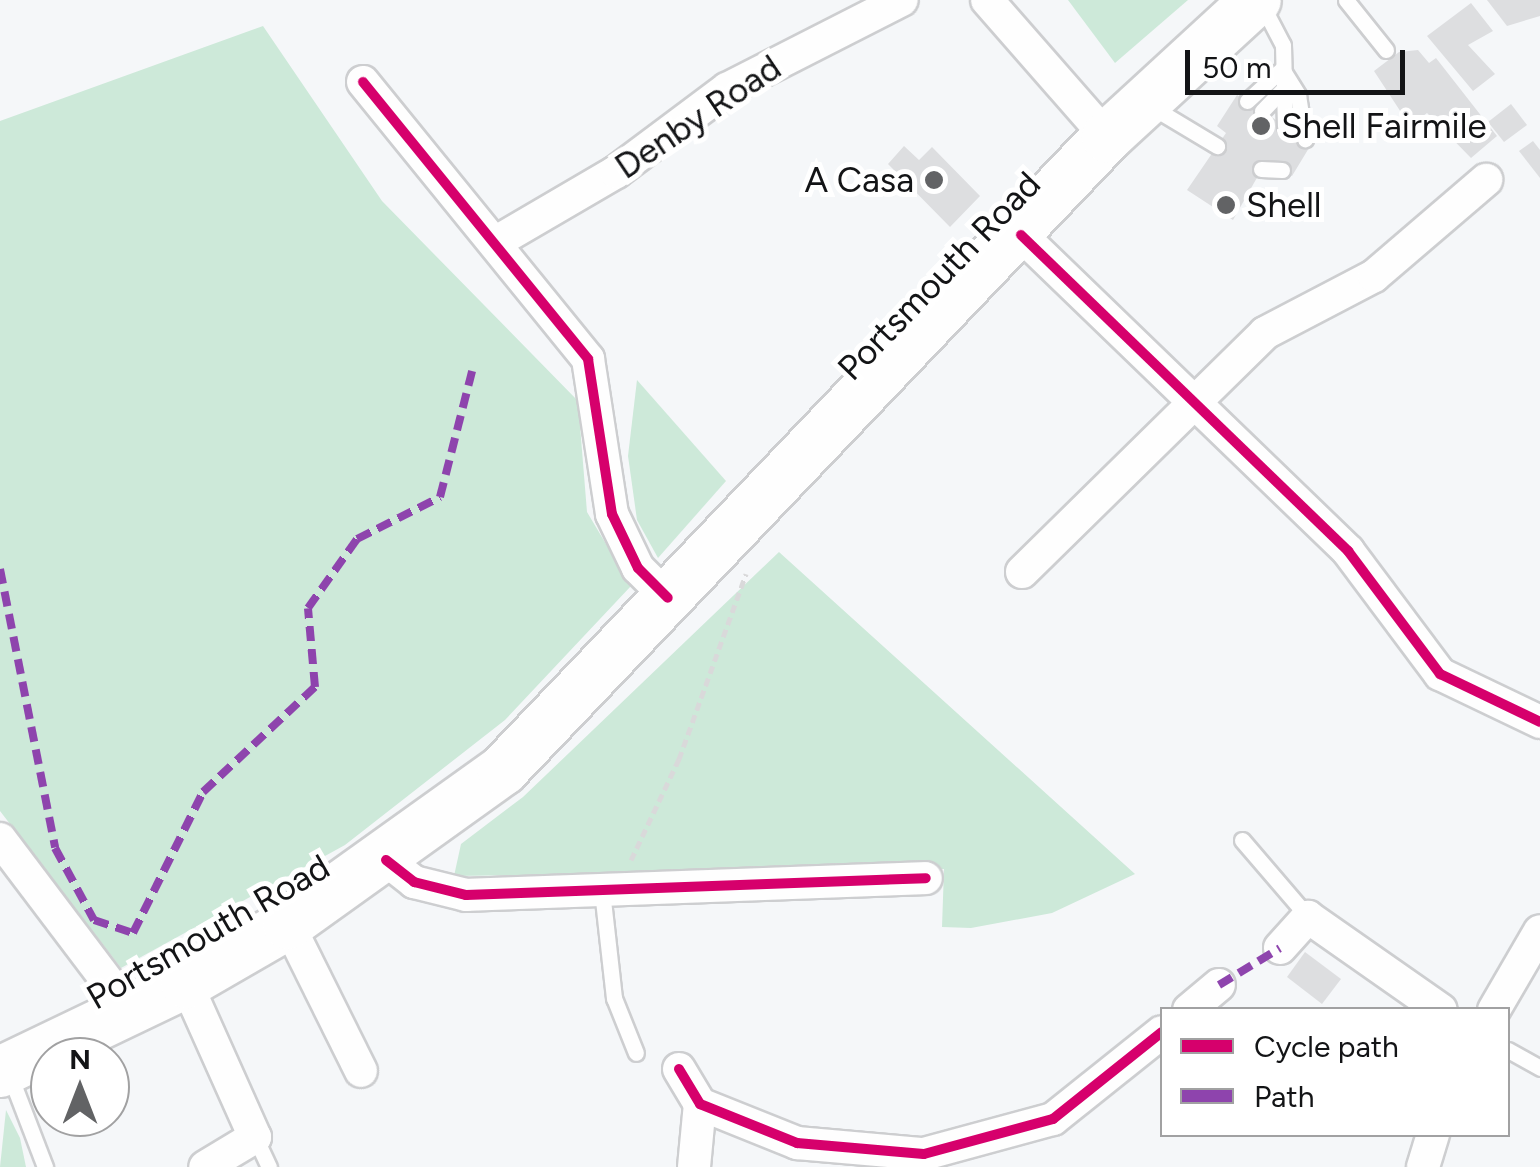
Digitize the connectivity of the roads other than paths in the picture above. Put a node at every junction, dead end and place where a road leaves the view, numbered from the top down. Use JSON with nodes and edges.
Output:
{"nodes":[{"id":1,"x":902,"y":0,"type":"edge"},
{"id":2,"x":987,"y":0,"type":"edge"},
{"id":3,"x":1257,"y":0,"type":"edge"},
{"id":4,"x":1346,"y":0,"type":"edge"},
{"id":5,"x":1386,"y":50,"type":"dead end"},
{"id":6,"x":1282,"y":70,"type":"junction"},
{"id":7,"x":363,"y":82,"type":"dead end"},
{"id":8,"x":1281,"y":91,"type":"junction"},
{"id":9,"x":1247,"y":101,"type":"dead end"},
{"id":10,"x":1144,"y":103,"type":"junction"},
{"id":11,"x":1262,"y":111,"type":"dead end"},
{"id":12,"x":1286,"y":126,"type":"dead end"},
{"id":13,"x":1107,"y":136,"type":"junction"},
{"id":14,"x":1306,"y":139,"type":"dead end"},
{"id":15,"x":1217,"y":140,"type":"dead end"},
{"id":16,"x":1261,"y":169,"type":"dead end"},
{"id":17,"x":1282,"y":170,"type":"dead end"},
{"id":18,"x":1486,"y":180,"type":"dead end"},
{"id":19,"x":1021,"y":236,"type":"junction"},
{"id":20,"x":498,"y":241,"type":"junction"},
{"id":21,"x":1197,"y":398,"type":"junction"},
{"id":22,"x":1022,"y":572,"type":"dead end"},
{"id":23,"x":668,"y":598,"type":"junction"},
{"id":24,"x":1540,"y":722,"type":"edge"},
{"id":25,"x":0,"y":839,"type":"edge"},
{"id":26,"x":1242,"y":840,"type":"dead end"},
{"id":27,"x":386,"y":860,"type":"junction"},
{"id":28,"x":926,"y":878,"type":"dead end"},
{"id":29,"x":610,"y":888,"type":"junction"},
{"id":30,"x":1308,"y":917,"type":"junction"},
{"id":31,"x":288,"y":924,"type":"junction"},
{"id":32,"x":1540,"y":932,"type":"edge"},
{"id":33,"x":1280,"y":948,"type":"dead end"},
{"id":34,"x":186,"y":983,"type":"junction"},
{"id":35,"x":1219,"y":985,"type":"dead end"},
{"id":36,"x":1193,"y":1007,"type":"edge"},
{"id":37,"x":1438,"y":1007,"type":"edge"},
{"id":38,"x":1496,"y":1007,"type":"edge"},
{"id":39,"x":130,"y":1012,"type":"junction"},
{"id":40,"x":1160,"y":1034,"type":"edge"},
{"id":41,"x":1510,"y":1051,"type":"edge"},
{"id":42,"x":636,"y":1053,"type":"dead end"},
{"id":43,"x":1540,"y":1068,"type":"edge"},
{"id":44,"x":679,"y":1069,"type":"dead end"},
{"id":45,"x":4,"y":1070,"type":"edge"},
{"id":46,"x":360,"y":1071,"type":"dead end"},
{"id":47,"x":700,"y":1104,"type":"junction"},
{"id":48,"x":255,"y":1137,"type":"junction"},
{"id":49,"x":1432,"y":1137,"type":"edge"},
{"id":50,"x":924,"y":1160,"type":"edge"},
{"id":51,"x":45,"y":1167,"type":"edge"},
{"id":52,"x":205,"y":1167,"type":"edge"},
{"id":53,"x":268,"y":1167,"type":"edge"},
{"id":54,"x":694,"y":1167,"type":"edge"},
{"id":55,"x":1423,"y":1167,"type":"edge"}],
"edges":[{"from":1,"to":20,"type":"street","name":"Denby Road"},
{"from":2,"to":13,"type":"street"},
{"from":3,"to":6,"type":"lane"},
{"from":3,"to":10,"type":"main road","name":"Portsmouth Road"},
{"from":4,"to":5,"type":"lane"},
{"from":6,"to":8,"type":"lane"},
{"from":6,"to":9,"type":"lane"},
{"from":6,"to":14,"type":"lane"},
{"from":7,"to":20,"type":"street"},
{"from":8,"to":11,"type":"lane"},
{"from":8,"to":12,"type":"lane"},
{"from":10,"to":13,"type":"main road","name":"Portsmouth Road"},
{"from":10,"to":15,"type":"lane"},
{"from":13,"to":19,"type":"main road","name":"Portsmouth Road"},
{"from":16,"to":17,"type":"lane"},
{"from":18,"to":21,"type":"street"},
{"from":19,"to":21,"type":"street"},
{"from":19,"to":23,"type":"main road","name":"Portsmouth Road"},
{"from":20,"to":23,"type":"street"},
{"from":21,"to":22,"type":"street"},
{"from":21,"to":24,"type":"street"},
{"from":23,"to":27,"type":"main road","name":"Portsmouth Road"},
{"from":25,"to":39,"type":"street"},
{"from":26,"to":30,"type":"lane"},
{"from":27,"to":29,"type":"street"},
{"from":27,"to":31,"type":"main road","name":"Portsmouth Road"},
{"from":28,"to":29,"type":"street"},
{"from":29,"to":42,"type":"lane"},
{"from":30,"to":33,"type":"street"},
{"from":30,"to":37,"type":"street"},
{"from":31,"to":34,"type":"main road","name":"Portsmouth Road"},
{"from":31,"to":46,"type":"street"},
{"from":32,"to":38,"type":"street"},
{"from":34,"to":39,"type":"main road","name":"Portsmouth Road"},
{"from":34,"to":48,"type":"street"},
{"from":35,"to":36,"type":"street"},
{"from":39,"to":45,"type":"main road","name":"Portsmouth Road"},
{"from":40,"to":50,"type":"street"},
{"from":41,"to":43,"type":"lane"},
{"from":44,"to":47,"type":"street"},
{"from":45,"to":51,"type":"lane"},
{"from":47,"to":50,"type":"street"},
{"from":47,"to":54,"type":"street"},
{"from":48,"to":52,"type":"street"},
{"from":48,"to":53,"type":"lane"},
{"from":49,"to":55,"type":"street"}]}
